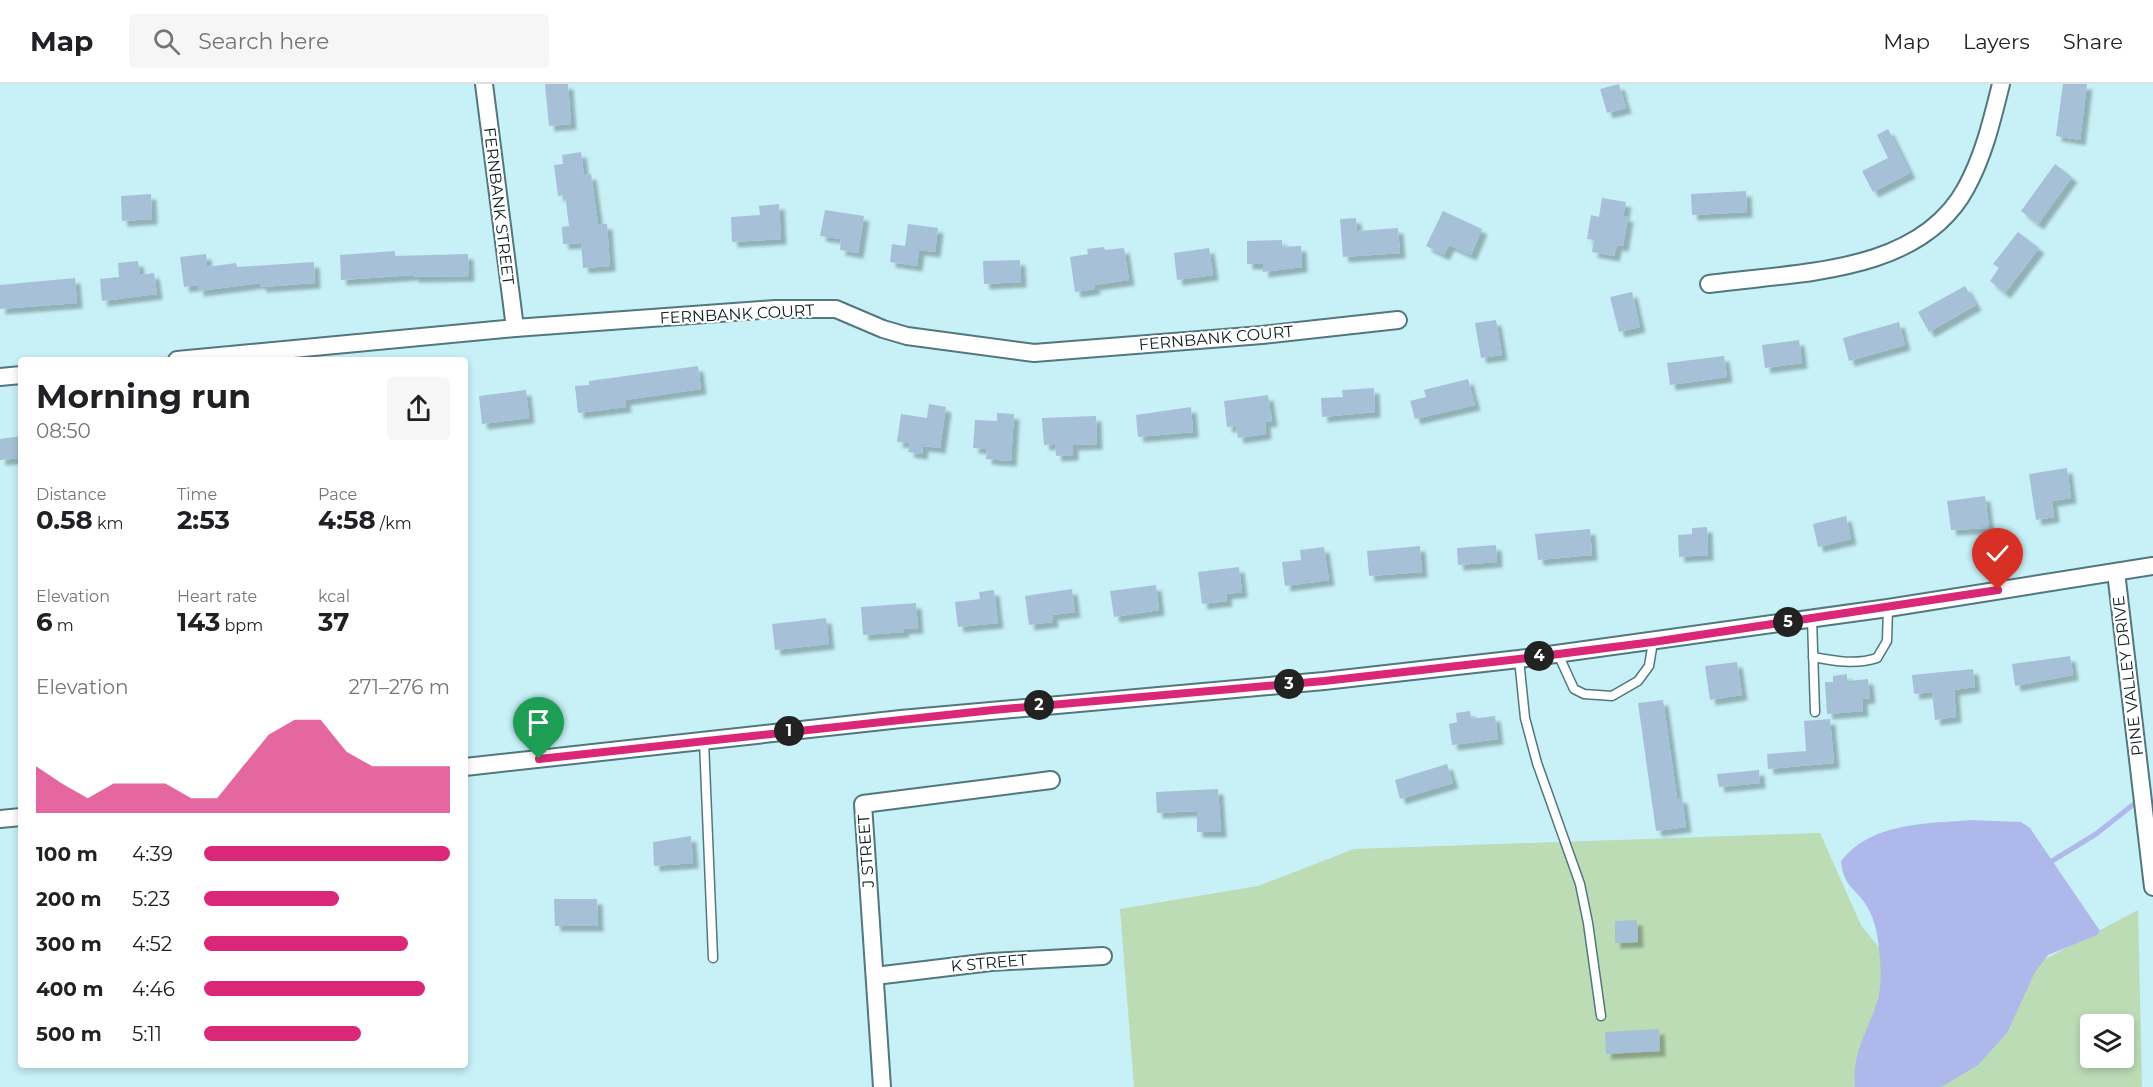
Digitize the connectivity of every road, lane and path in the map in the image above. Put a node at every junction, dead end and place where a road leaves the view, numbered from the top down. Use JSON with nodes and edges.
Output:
{"nodes":[{"id":1,"x":484,"y":84,"type":"edge"},
{"id":2,"x":2001,"y":84,"type":"edge"},
{"id":3,"x":1709,"y":284,"type":"dead end"},
{"id":4,"x":1398,"y":320,"type":"dead end"},
{"id":5,"x":515,"y":328,"type":"junction"},
{"id":6,"x":209,"y":357,"type":"edge"},
{"id":7,"x":18,"y":375,"type":"edge"},
{"id":8,"x":0,"y":377,"type":"edge"},
{"id":9,"x":2153,"y":566,"type":"edge"},
{"id":10,"x":2116,"y":572,"type":"junction"},
{"id":11,"x":1888,"y":608,"type":"junction"},
{"id":12,"x":1812,"y":619,"type":"junction"},
{"id":13,"x":1653,"y":642,"type":"junction"},
{"id":14,"x":1558,"y":654,"type":"junction"},
{"id":15,"x":1813,"y":657,"type":"junction"},
{"id":16,"x":1519,"y":659,"type":"junction"},
{"id":17,"x":1815,"y":712,"type":"dead end"},
{"id":18,"x":704,"y":741,"type":"junction"},
{"id":19,"x":468,"y":767,"type":"edge"},
{"id":20,"x":1051,"y":780,"type":"dead end"},
{"id":21,"x":18,"y":817,"type":"edge"},
{"id":22,"x":0,"y":819,"type":"edge"},
{"id":23,"x":2153,"y":887,"type":"edge"},
{"id":24,"x":1103,"y":956,"type":"dead end"},
{"id":25,"x":714,"y":958,"type":"dead end"},
{"id":26,"x":875,"y":976,"type":"junction"},
{"id":27,"x":1601,"y":1016,"type":"dead end"},
{"id":28,"x":882,"y":1087,"type":"edge"}],
"edges":[{"from":1,"to":5,"type":"street","name":"FERNBANK STREET"},
{"from":2,"to":3,"type":"street"},
{"from":4,"to":5,"type":"street","name":"FERNBANK COURT"},
{"from":5,"to":6,"type":"street","name":"FERNBANK COURT"},
{"from":7,"to":8,"type":"street"},
{"from":9,"to":10,"type":"street"},
{"from":10,"to":11,"type":"street"},
{"from":10,"to":23,"type":"street","name":"PINE VALLEY DRIVE"},
{"from":11,"to":12,"type":"street"},
{"from":11,"to":15,"type":"lane"},
{"from":12,"to":13,"type":"street"},
{"from":12,"to":15,"type":"lane"},
{"from":13,"to":14,"type":"street"},
{"from":13,"to":14,"type":"lane"},
{"from":14,"to":16,"type":"street"},
{"from":15,"to":17,"type":"lane"},
{"from":16,"to":18,"type":"street"},
{"from":16,"to":27,"type":"lane"},
{"from":18,"to":19,"type":"street"},
{"from":18,"to":25,"type":"lane"},
{"from":20,"to":26,"type":"street","name":"J STREET"},
{"from":21,"to":22,"type":"street"},
{"from":24,"to":26,"type":"street","name":"K STREET"},
{"from":26,"to":28,"type":"street","name":"J STREET"}]}
